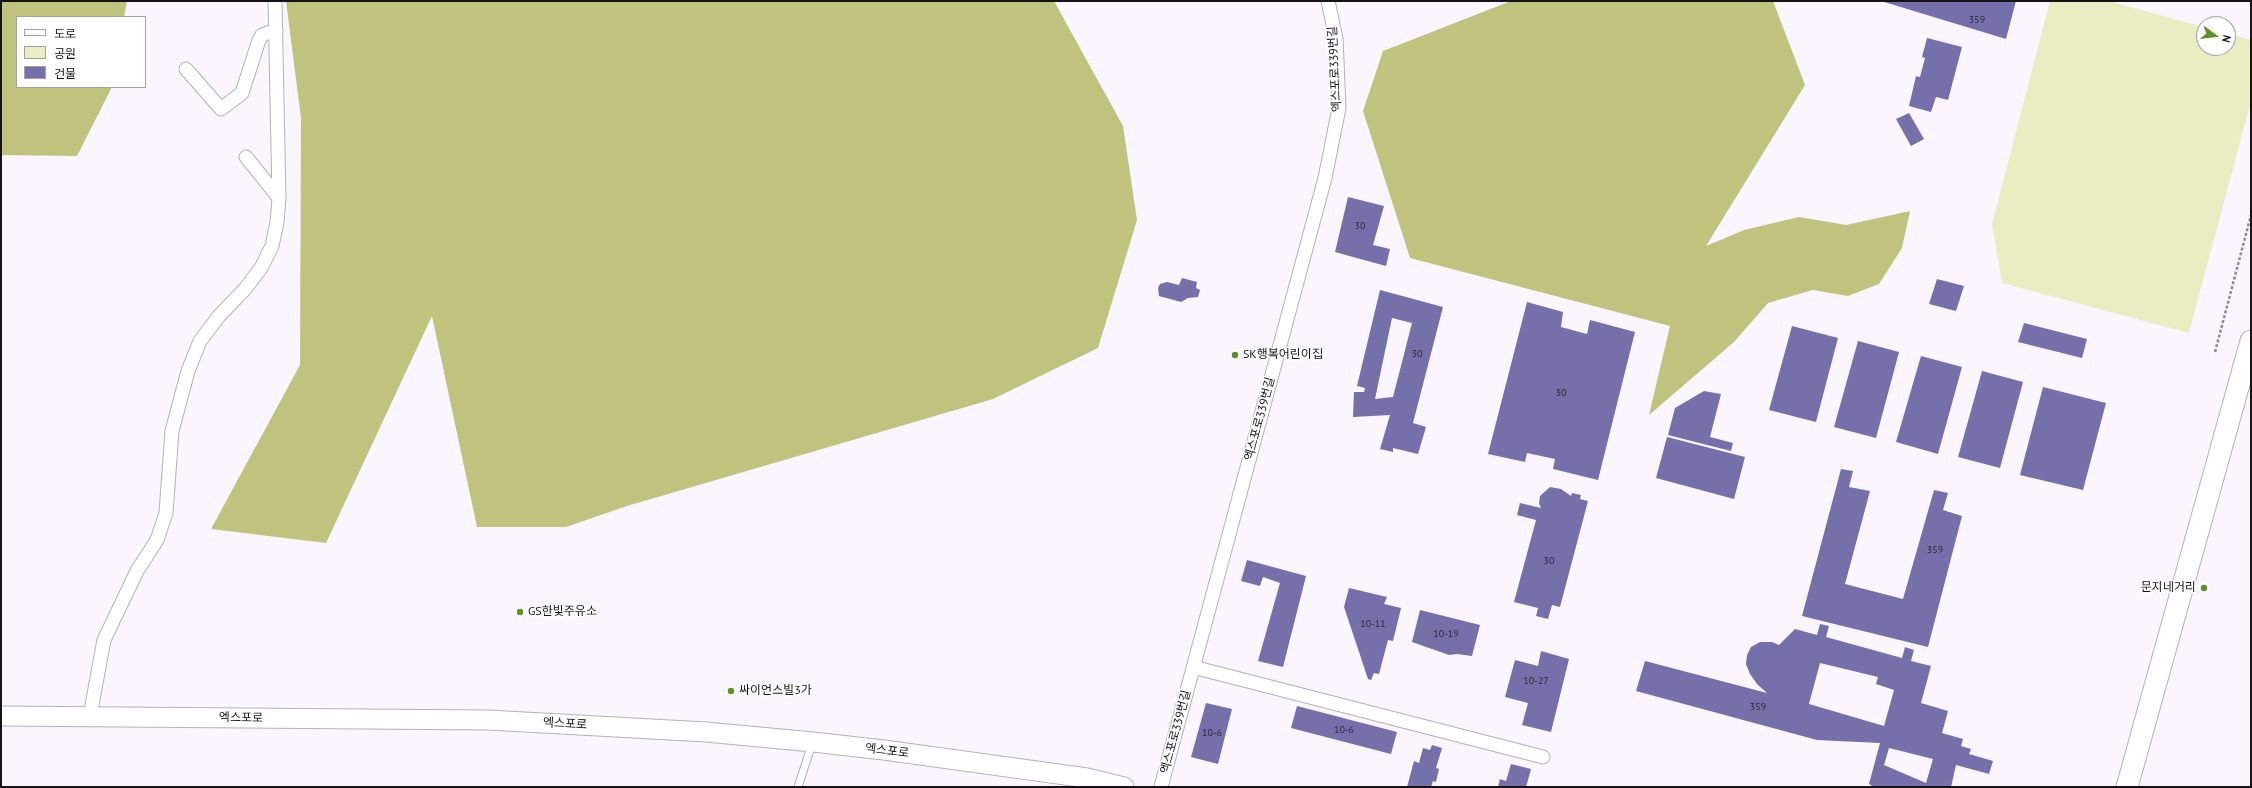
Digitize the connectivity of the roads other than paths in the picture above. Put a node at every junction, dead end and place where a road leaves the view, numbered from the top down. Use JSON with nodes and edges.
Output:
{"nodes":[{"id":1,"x":275,"y":1,"type":"edge"},
{"id":2,"x":1328,"y":1,"type":"edge"},
{"id":3,"x":276,"y":30,"type":"junction"},
{"id":4,"x":186,"y":69,"type":"dead end"},
{"id":5,"x":246,"y":157,"type":"dead end"},
{"id":6,"x":279,"y":198,"type":"junction"},
{"id":7,"x":2251,"y":341,"type":"edge"},
{"id":8,"x":1193,"y":667,"type":"junction"},
{"id":9,"x":1,"y":716,"type":"edge"},
{"id":10,"x":90,"y":716,"type":"junction"},
{"id":11,"x":813,"y":742,"type":"junction"},
{"id":12,"x":1543,"y":756,"type":"dead end"},
{"id":13,"x":798,"y":787,"type":"edge"},
{"id":14,"x":1124,"y":787,"type":"edge"},
{"id":15,"x":1160,"y":787,"type":"edge"},
{"id":16,"x":2127,"y":787,"type":"edge"}],
"edges":[{"from":1,"to":3,"type":"street"},
{"from":2,"to":8,"type":"street","name":"엑스포로339번길"},
{"from":3,"to":4,"type":"street"},
{"from":3,"to":6,"type":"street"},
{"from":5,"to":6,"type":"street"},
{"from":6,"to":10,"type":"street"},
{"from":7,"to":16,"type":"main road"},
{"from":8,"to":12,"type":"street"},
{"from":8,"to":15,"type":"street","name":"엑스포로339번길"},
{"from":9,"to":10,"type":"main road","name":"엑스포로"},
{"from":10,"to":11,"type":"main road","name":"엑스포로"},
{"from":11,"to":13,"type":"lane"},
{"from":11,"to":14,"type":"main road","name":"엑스포로"}]}
